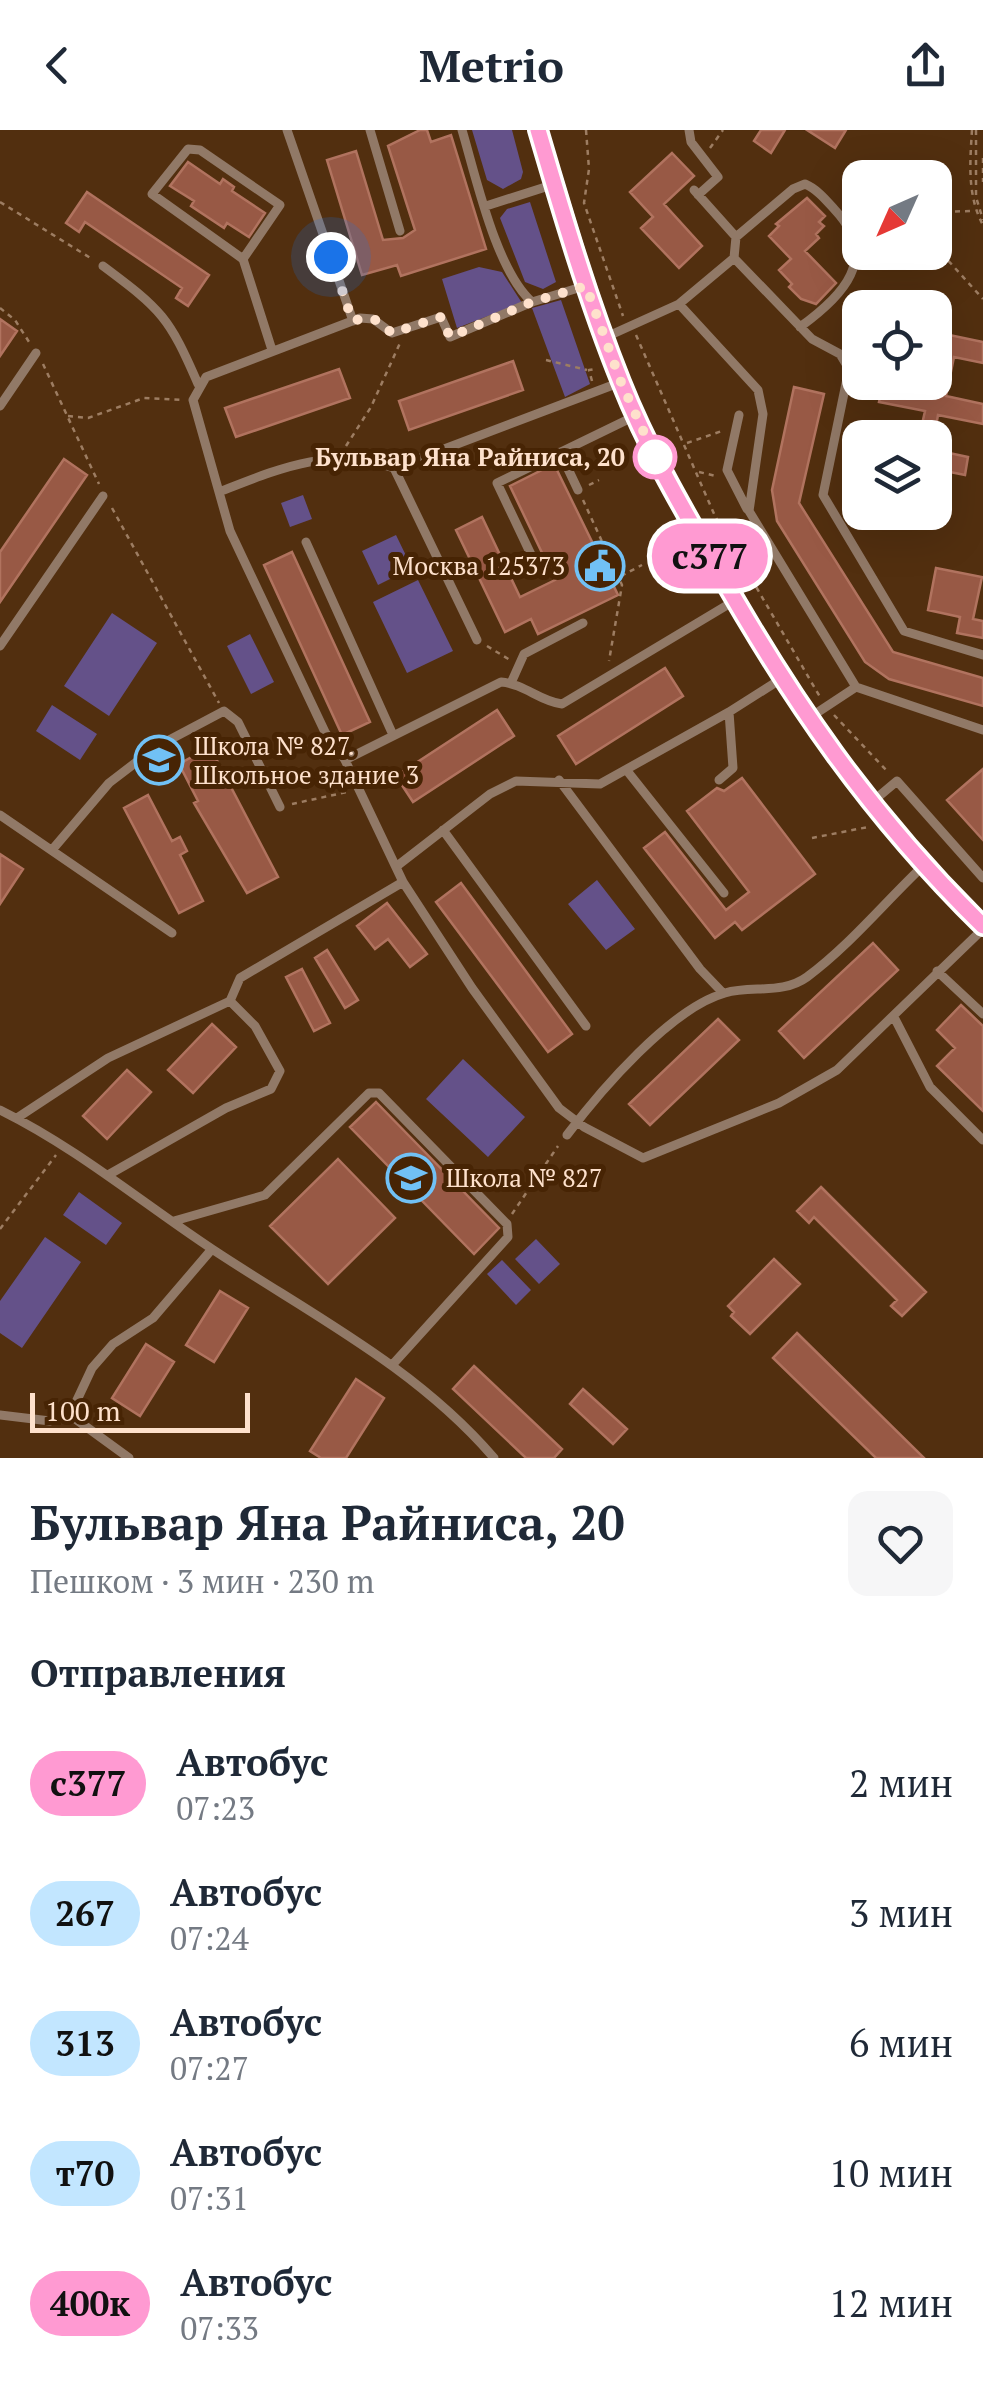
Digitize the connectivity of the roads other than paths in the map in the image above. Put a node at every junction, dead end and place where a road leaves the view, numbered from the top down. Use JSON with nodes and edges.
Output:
{"nodes":[{"id":1,"x":287,"y":130,"type":"edge"},
{"id":2,"x":370,"y":130,"type":"edge"},
{"id":3,"x":462,"y":130,"type":"edge"},
{"id":4,"x":538,"y":130,"type":"edge"},
{"id":5,"x":689,"y":130,"type":"edge"},
{"id":6,"x":554,"y":184,"type":"junction"},
{"id":7,"x":486,"y":206,"type":"junction"},
{"id":8,"x":400,"y":231,"type":"dead end"},
{"id":9,"x":736,"y":237,"type":"junction"},
{"id":10,"x":243,"y":258,"type":"junction"},
{"id":11,"x":734,"y":258,"type":"junction"},
{"id":12,"x":103,"y":266,"type":"road end"},
{"id":13,"x":586,"y":286,"type":"junction"},
{"id":14,"x":532,"y":302,"type":"junction"},
{"id":15,"x":679,"y":304,"type":"junction"},
{"id":16,"x":352,"y":320,"type":"junction"},
{"id":17,"x":800,"y":327,"type":"junction"},
{"id":18,"x":604,"y":338,"type":"junction"},
{"id":19,"x":272,"y":350,"type":"junction"},
{"id":20,"x":36,"y":353,"type":"road end"},
{"id":21,"x":621,"y":382,"type":"junction"},
{"id":22,"x":198,"y":384,"type":"junction"},
{"id":23,"x":0,"y":406,"type":"edge"},
{"id":24,"x":635,"y":416,"type":"junction"},
{"id":25,"x":738,"y":421,"type":"road end"},
{"id":26,"x":560,"y":452,"type":"junction"},
{"id":27,"x":394,"y":468,"type":"junction"},
{"id":28,"x":578,"y":490,"type":"road end"},
{"id":29,"x":219,"y":492,"type":"junction"},
{"id":30,"x":103,"y":496,"type":"road end"},
{"id":31,"x":748,"y":511,"type":"junction"},
{"id":32,"x":306,"y":542,"type":"dead end"},
{"id":33,"x":536,"y":565,"type":"dead end"},
{"id":34,"x":734,"y":601,"type":"junction"},
{"id":35,"x":584,"y":624,"type":"dead end"},
{"id":36,"x":478,"y":640,"type":"road end"},
{"id":37,"x":0,"y":646,"type":"edge"},
{"id":38,"x":983,"y":655,"type":"edge"},
{"id":39,"x":781,"y":679,"type":"junction"},
{"id":40,"x":511,"y":683,"type":"junction"},
{"id":41,"x":856,"y":687,"type":"junction"},
{"id":42,"x":729,"y":712,"type":"junction"},
{"id":43,"x":807,"y":720,"type":"junction"},
{"id":44,"x":983,"y":730,"type":"edge"},
{"id":45,"x":392,"y":736,"type":"junction"},
{"id":46,"x":345,"y":760,"type":"junction"},
{"id":47,"x":628,"y":772,"type":"junction"},
{"id":48,"x":559,"y":780,"type":"junction"},
{"id":49,"x":719,"y":780,"type":"dead end"},
{"id":50,"x":280,"y":807,"type":"road end"},
{"id":51,"x":875,"y":810,"type":"junction"},
{"id":52,"x":0,"y":815,"type":"edge"},
{"id":53,"x":443,"y":830,"type":"junction"},
{"id":54,"x":52,"y":850,"type":"junction"},
{"id":55,"x":398,"y":866,"type":"junction"},
{"id":56,"x":924,"y":866,"type":"junction"},
{"id":57,"x":983,"y":878,"type":"edge"},
{"id":58,"x":403,"y":882,"type":"junction"},
{"id":59,"x":724,"y":893,"type":"dead end"},
{"id":60,"x":980,"y":919,"type":"edge"},
{"id":61,"x":172,"y":933,"type":"dead end"},
{"id":62,"x":937,"y":971,"type":"junction"},
{"id":63,"x":723,"y":993,"type":"junction"},
{"id":64,"x":230,"y":1001,"type":"junction"},
{"id":65,"x":983,"y":1014,"type":"edge"},
{"id":66,"x":894,"y":1019,"type":"junction"},
{"id":67,"x":586,"y":1026,"type":"dead end"},
{"id":68,"x":0,"y":1110,"type":"edge"},
{"id":69,"x":16,"y":1118,"type":"junction"},
{"id":70,"x":576,"y":1122,"type":"junction"},
{"id":71,"x":567,"y":1135,"type":"road end"},
{"id":72,"x":983,"y":1140,"type":"edge"},
{"id":73,"x":108,"y":1175,"type":"junction"},
{"id":74,"x":174,"y":1221,"type":"junction"},
{"id":75,"x":212,"y":1249,"type":"junction"},
{"id":76,"x":394,"y":1363,"type":"junction"},
{"id":77,"x":0,"y":1415,"type":"edge"},
{"id":78,"x":70,"y":1415,"type":"junction"},
{"id":79,"x":129,"y":1458,"type":"edge"},
{"id":80,"x":494,"y":1458,"type":"edge"}],
"edges":[{"from":1,"to":16,"type":"lane"},
{"from":2,"to":8,"type":"lane"},
{"from":3,"to":7,"type":"lane"},
{"from":4,"to":6,"type":"main road"},
{"from":5,"to":9,"type":"lane"},
{"from":6,"to":7,"type":"lane"},
{"from":6,"to":13,"type":"main road"},
{"from":7,"to":14,"type":"lane"},
{"from":9,"to":11,"type":"lane"},
{"from":9,"to":17,"type":"lane"},
{"from":10,"to":10,"type":"lane"},
{"from":10,"to":19,"type":"lane"},
{"from":11,"to":15,"type":"lane"},
{"from":11,"to":17,"type":"lane"},
{"from":12,"to":22,"type":"lane"},
{"from":13,"to":14,"type":"lane"},
{"from":13,"to":18,"type":"main road"},
{"from":14,"to":16,"type":"lane"},
{"from":15,"to":18,"type":"lane"},
{"from":15,"to":31,"type":"lane"},
{"from":16,"to":19,"type":"lane"},
{"from":17,"to":38,"type":"lane"},
{"from":18,"to":21,"type":"main road"},
{"from":19,"to":22,"type":"lane"},
{"from":20,"to":23,"type":"lane"},
{"from":21,"to":24,"type":"main road"},
{"from":21,"to":27,"type":"lane"},
{"from":22,"to":29,"type":"lane"},
{"from":24,"to":26,"type":"lane"},
{"from":24,"to":34,"type":"main road"},
{"from":25,"to":31,"type":"lane"},
{"from":26,"to":28,"type":"lane"},
{"from":26,"to":33,"type":"lane"},
{"from":27,"to":29,"type":"lane"},
{"from":27,"to":36,"type":"lane"},
{"from":29,"to":46,"type":"lane"},
{"from":30,"to":37,"type":"lane"},
{"from":31,"to":41,"type":"lane"},
{"from":32,"to":45,"type":"lane"},
{"from":34,"to":39,"type":"main road"},
{"from":34,"to":40,"type":"lane"},
{"from":35,"to":40,"type":"lane"},
{"from":39,"to":42,"type":"lane"},
{"from":39,"to":43,"type":"main road"},
{"from":40,"to":45,"type":"lane"},
{"from":41,"to":43,"type":"lane"},
{"from":41,"to":44,"type":"lane"},
{"from":42,"to":47,"type":"lane"},
{"from":42,"to":49,"type":"lane"},
{"from":43,"to":51,"type":"main road"},
{"from":45,"to":46,"type":"lane"},
{"from":46,"to":55,"type":"lane"},
{"from":47,"to":48,"type":"lane"},
{"from":47,"to":59,"type":"lane"},
{"from":48,"to":53,"type":"lane"},
{"from":48,"to":63,"type":"lane"},
{"from":50,"to":54,"type":"lane"},
{"from":51,"to":56,"type":"main road"},
{"from":51,"to":57,"type":"lane"},
{"from":52,"to":54,"type":"lane"},
{"from":53,"to":55,"type":"lane"},
{"from":53,"to":67,"type":"lane"},
{"from":54,"to":61,"type":"lane"},
{"from":55,"to":58,"type":"lane"},
{"from":56,"to":60,"type":"main road"},
{"from":56,"to":63,"type":"lane"},
{"from":58,"to":64,"type":"lane"},
{"from":58,"to":70,"type":"lane"},
{"from":60,"to":62,"type":"lane"},
{"from":62,"to":65,"type":"lane"},
{"from":62,"to":66,"type":"lane"},
{"from":63,"to":70,"type":"lane"},
{"from":64,"to":69,"type":"lane"},
{"from":64,"to":73,"type":"lane"},
{"from":66,"to":70,"type":"lane"},
{"from":66,"to":72,"type":"lane"},
{"from":68,"to":69,"type":"lane"},
{"from":69,"to":73,"type":"lane"},
{"from":70,"to":71,"type":"lane"},
{"from":73,"to":74,"type":"lane"},
{"from":74,"to":75,"type":"lane"},
{"from":74,"to":76,"type":"lane"},
{"from":75,"to":76,"type":"lane"},
{"from":75,"to":78,"type":"lane"},
{"from":76,"to":80,"type":"lane"},
{"from":77,"to":78,"type":"lane"},
{"from":78,"to":79,"type":"lane"}]}
